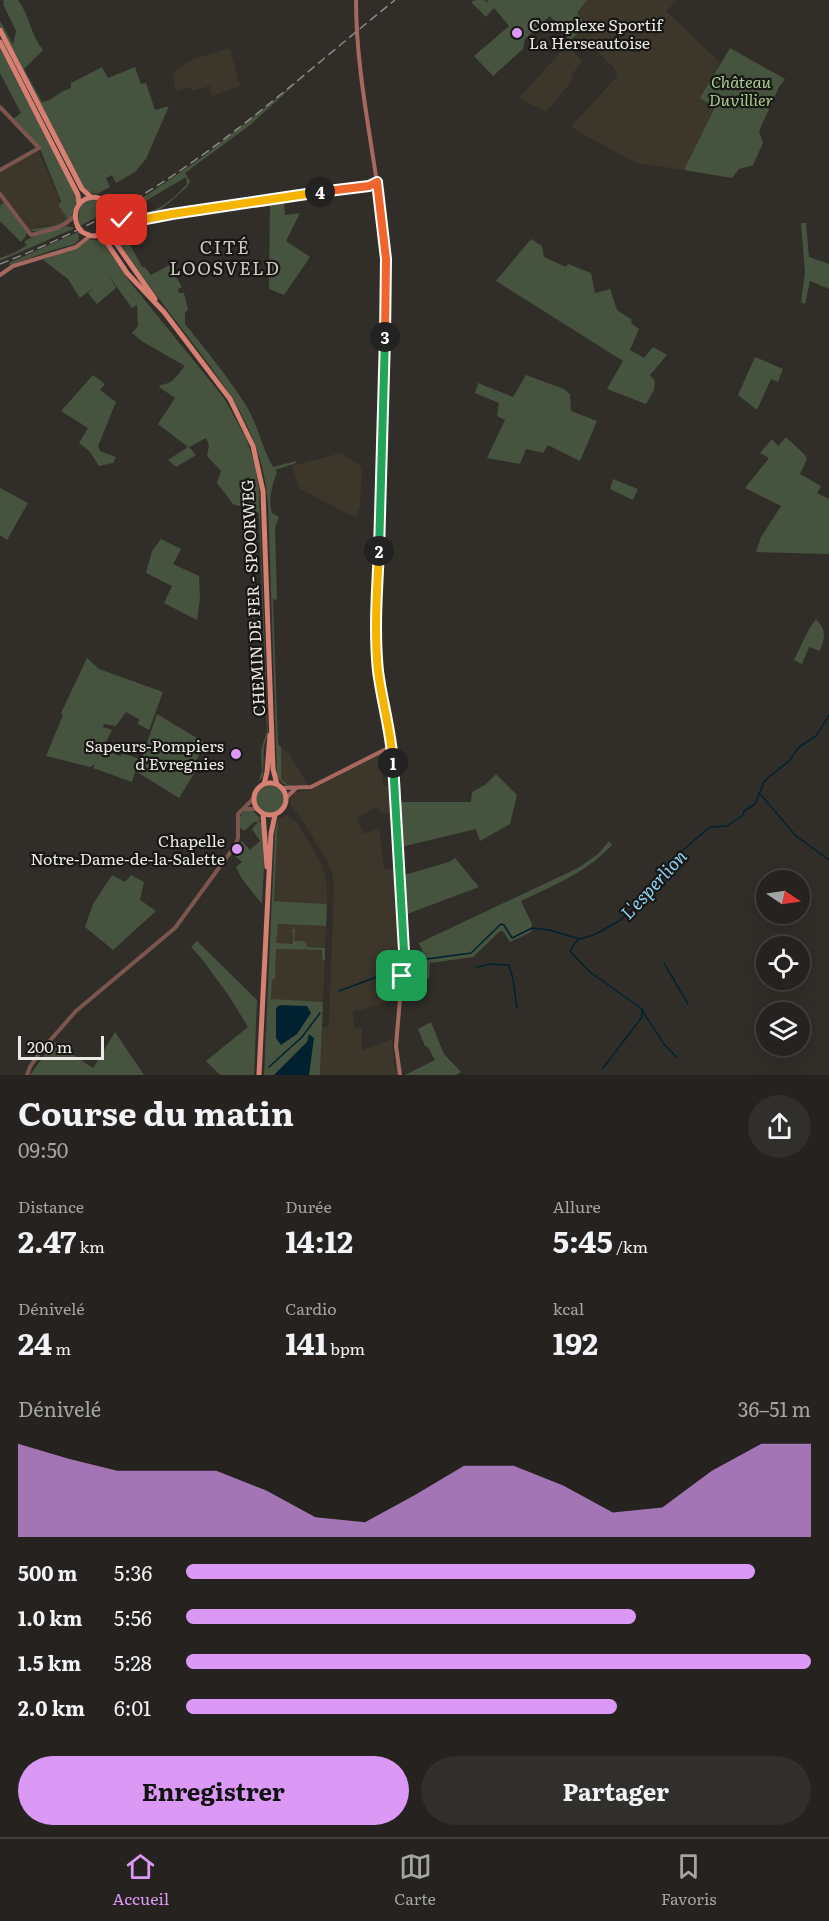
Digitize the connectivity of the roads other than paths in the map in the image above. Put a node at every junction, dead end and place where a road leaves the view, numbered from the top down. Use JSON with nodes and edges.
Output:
{"nodes":[{"id":1,"x":356,"y":0,"type":"edge"},
{"id":2,"x":0,"y":30,"type":"edge"},
{"id":3,"x":0,"y":42,"type":"edge"},
{"id":4,"x":35,"y":104,"type":"junction"},
{"id":5,"x":0,"y":107,"type":"edge"},
{"id":6,"x":0,"y":170,"type":"edge"},
{"id":7,"x":377,"y":182,"type":"junction"},
{"id":8,"x":0,"y":194,"type":"edge"},
{"id":9,"x":91,"y":197,"type":"junction"},
{"id":10,"x":79,"y":204,"type":"junction"},
{"id":11,"x":113,"y":211,"type":"junction"},
{"id":12,"x":75,"y":216,"type":"junction"},
{"id":13,"x":122,"y":220,"type":"junction"},
{"id":14,"x":65,"y":225,"type":"junction"},
{"id":15,"x":110,"y":227,"type":"junction"},
{"id":16,"x":79,"y":229,"type":"junction"},
{"id":17,"x":99,"y":235,"type":"junction"},
{"id":18,"x":91,"y":236,"type":"junction"},
{"id":19,"x":80,"y":244,"type":"junction"},
{"id":20,"x":0,"y":275,"type":"edge"},
{"id":21,"x":164,"y":312,"type":"junction"},
{"id":22,"x":272,"y":725,"type":"junction"},
{"id":23,"x":392,"y":746,"type":"junction"},
{"id":24,"x":264,"y":784,"type":"junction"},
{"id":25,"x":280,"y":786,"type":"junction"},
{"id":26,"x":296,"y":788,"type":"junction"},
{"id":27,"x":286,"y":798,"type":"junction"},
{"id":28,"x":253,"y":799,"type":"junction"},
{"id":29,"x":244,"y":808,"type":"junction"},
{"id":30,"x":257,"y":809,"type":"junction"},
{"id":31,"x":263,"y":814,"type":"junction"},
{"id":32,"x":275,"y":815,"type":"junction"},
{"id":33,"x":269,"y":878,"type":"junction"},
{"id":34,"x":27,"y":1075,"type":"edge"},
{"id":35,"x":260,"y":1075,"type":"edge"},
{"id":36,"x":400,"y":1075,"type":"edge"}],
"edges":[{"from":1,"to":7,"type":"main road"},
{"from":2,"to":4,"type":"highway"},
{"from":3,"to":4,"type":"highway"},
{"from":4,"to":9,"type":"highway"},
{"from":4,"to":10,"type":"highway"},
{"from":5,"to":6,"type":"street"},
{"from":7,"to":13,"type":"main road"},
{"from":7,"to":23,"type":"main road"},
{"from":8,"to":14,"type":"street"},
{"from":9,"to":10,"type":"highway"},
{"from":9,"to":11,"type":"highway"},
{"from":10,"to":12,"type":"highway"},
{"from":11,"to":13,"type":"main road"},
{"from":11,"to":15,"type":"highway"},
{"from":12,"to":14,"type":"street"},
{"from":12,"to":16,"type":"highway"},
{"from":13,"to":15,"type":"main road"},
{"from":14,"to":16,"type":"street"},
{"from":15,"to":17,"type":"highway"},
{"from":15,"to":21,"type":"highway"},
{"from":16,"to":18,"type":"highway"},
{"from":16,"to":19,"type":"main road"},
{"from":17,"to":18,"type":"highway"},
{"from":17,"to":21,"type":"highway","name":"CHEMIN DE FER - SPOORWEG"},
{"from":18,"to":19,"type":"main road"},
{"from":19,"to":20,"type":"main road"},
{"from":21,"to":22,"type":"highway","name":"CHEMIN DE FER - SPOORWEG"},
{"from":22,"to":24,"type":"highway","name":"CHEMIN DE FER - SPOORWEG"},
{"from":22,"to":25,"type":"highway","name":"CHEMIN DE FER - SPOORWEG"},
{"from":23,"to":26,"type":"main road"},
{"from":23,"to":36,"type":"main road"},
{"from":24,"to":25,"type":"highway"},
{"from":24,"to":28,"type":"highway"},
{"from":25,"to":26,"type":"main road"},
{"from":25,"to":27,"type":"highway","name":"CHEMIN DE FER - SPOORWEG"},
{"from":26,"to":27,"type":"main road"},
{"from":27,"to":32,"type":"highway"},
{"from":28,"to":29,"type":"street"},
{"from":28,"to":30,"type":"highway"},
{"from":29,"to":30,"type":"street"},
{"from":29,"to":34,"type":"street"},
{"from":30,"to":31,"type":"highway"},
{"from":31,"to":32,"type":"highway"},
{"from":31,"to":33,"type":"highway"},
{"from":32,"to":33,"type":"highway"},
{"from":33,"to":35,"type":"highway"}]}
